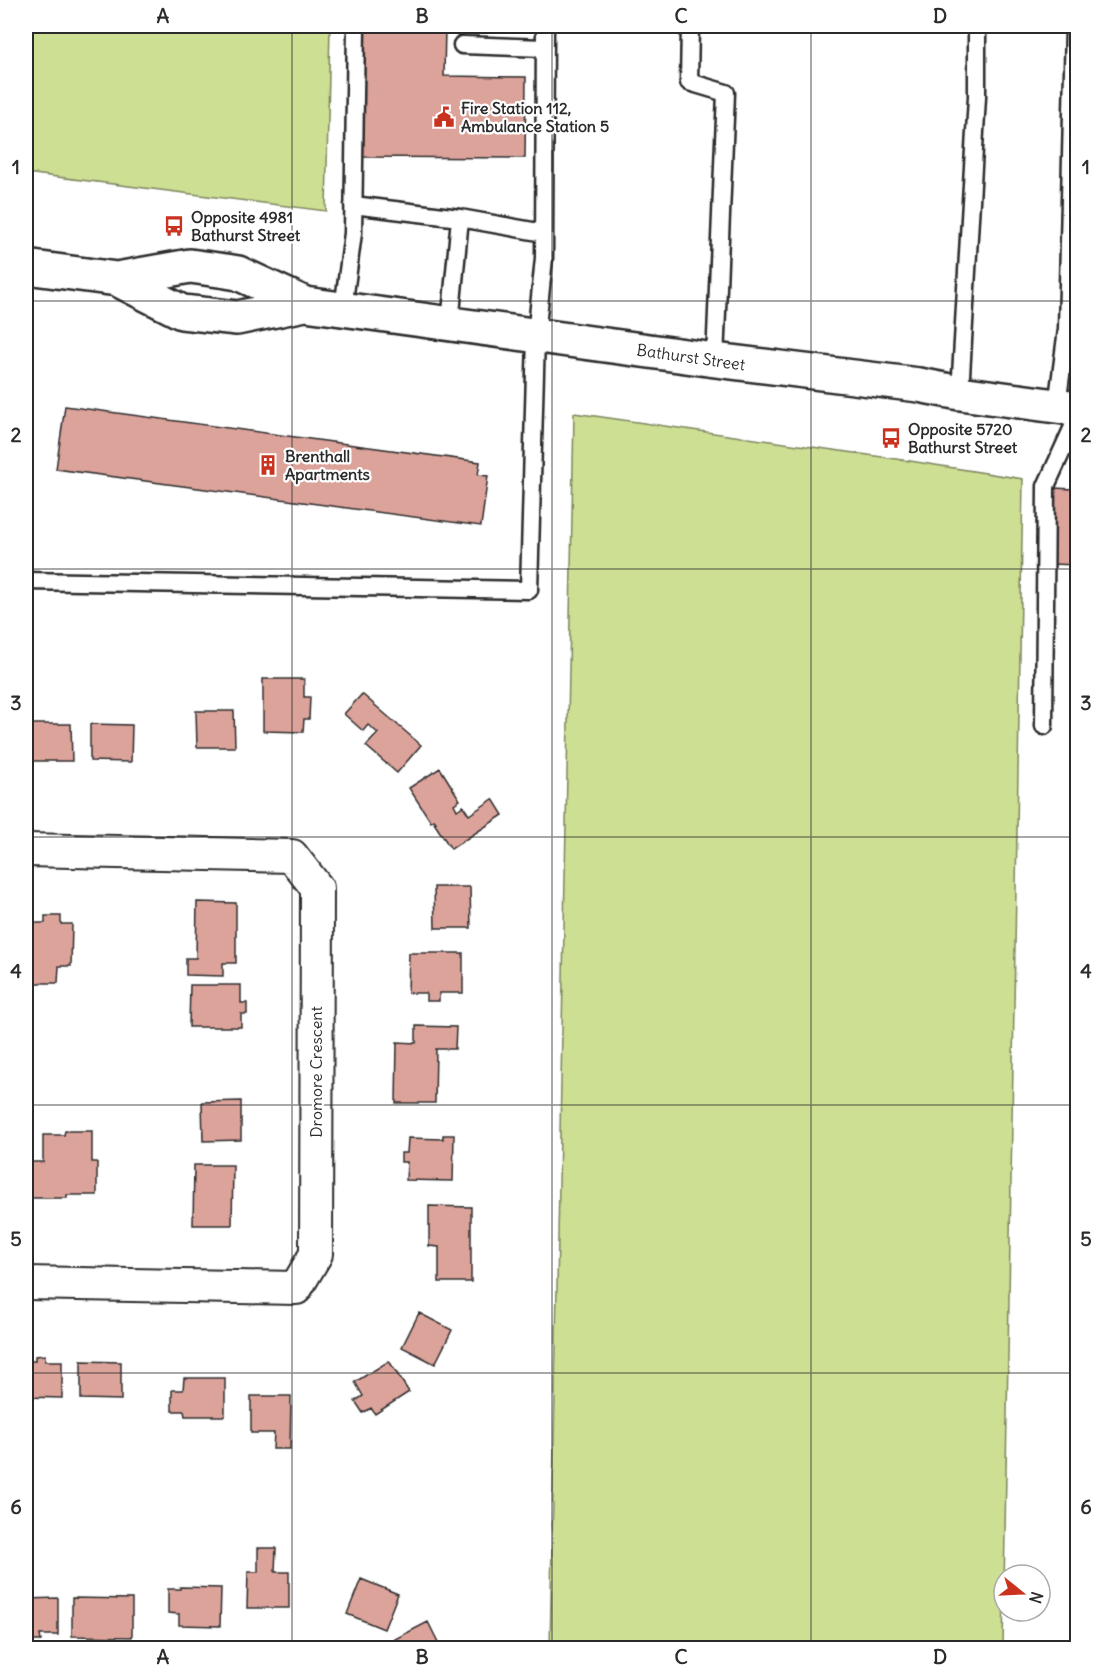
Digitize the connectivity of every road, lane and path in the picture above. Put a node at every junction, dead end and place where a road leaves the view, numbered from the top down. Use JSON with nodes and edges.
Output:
{"nodes":[{"id":1,"x":356,"y":26,"type":"edge"},
{"id":2,"x":545,"y":26,"type":"edge"},
{"id":3,"x":690,"y":26,"type":"edge"},
{"id":4,"x":977,"y":26,"type":"edge"},
{"id":5,"x":1074,"y":26,"type":"edge"},
{"id":6,"x":462,"y":45,"type":"dead end"},
{"id":7,"x":545,"y":48,"type":"junction"},
{"id":8,"x":353,"y":206,"type":"junction"},
{"id":9,"x":460,"y":218,"type":"junction"},
{"id":10,"x":544,"y":233,"type":"junction"},
{"id":11,"x":26,"y":267,"type":"edge"},
{"id":12,"x":117,"y":279,"type":"junction"},
{"id":13,"x":305,"y":304,"type":"junction"},
{"id":14,"x":343,"y":309,"type":"junction"},
{"id":15,"x":450,"y":324,"type":"junction"},
{"id":16,"x":536,"y":336,"type":"junction"},
{"id":17,"x":715,"y":360,"type":"junction"},
{"id":18,"x":960,"y":393,"type":"junction"},
{"id":19,"x":1071,"y":410,"type":"edge"},
{"id":20,"x":26,"y":581,"type":"edge"},
{"id":21,"x":1044,"y":726,"type":"dead end"},
{"id":22,"x":26,"y":850,"type":"edge"},
{"id":23,"x":26,"y":1283,"type":"edge"}],
"edges":[{"from":1,"to":8,"type":"lane"},
{"from":2,"to":7,"type":"lane"},
{"from":3,"to":17,"type":"lane"},
{"from":4,"to":18,"type":"lane"},
{"from":5,"to":19,"type":"lane"},
{"from":6,"to":7,"type":"lane"},
{"from":7,"to":10,"type":"lane"},
{"from":8,"to":9,"type":"lane"},
{"from":8,"to":14,"type":"lane"},
{"from":9,"to":10,"type":"lane"},
{"from":9,"to":15,"type":"lane"},
{"from":10,"to":16,"type":"lane"},
{"from":11,"to":12,"type":"main road","name":"Bathurst Street"},
{"from":12,"to":13,"type":"main road","name":"Bathurst Street"},
{"from":12,"to":13,"type":"main road","name":"Bathurst Street"},
{"from":13,"to":14,"type":"main road","name":"Bathurst Street"},
{"from":14,"to":15,"type":"main road","name":"Bathurst Street"},
{"from":15,"to":16,"type":"main road","name":"Bathurst Street"},
{"from":16,"to":17,"type":"main road","name":"Bathurst Street"},
{"from":16,"to":20,"type":"lane"},
{"from":17,"to":18,"type":"main road","name":"Bathurst Street"},
{"from":18,"to":19,"type":"main road","name":"Bathurst Street"},
{"from":19,"to":21,"type":"lane"},
{"from":22,"to":23,"type":"street","name":"Dromore Crescent"}]}
